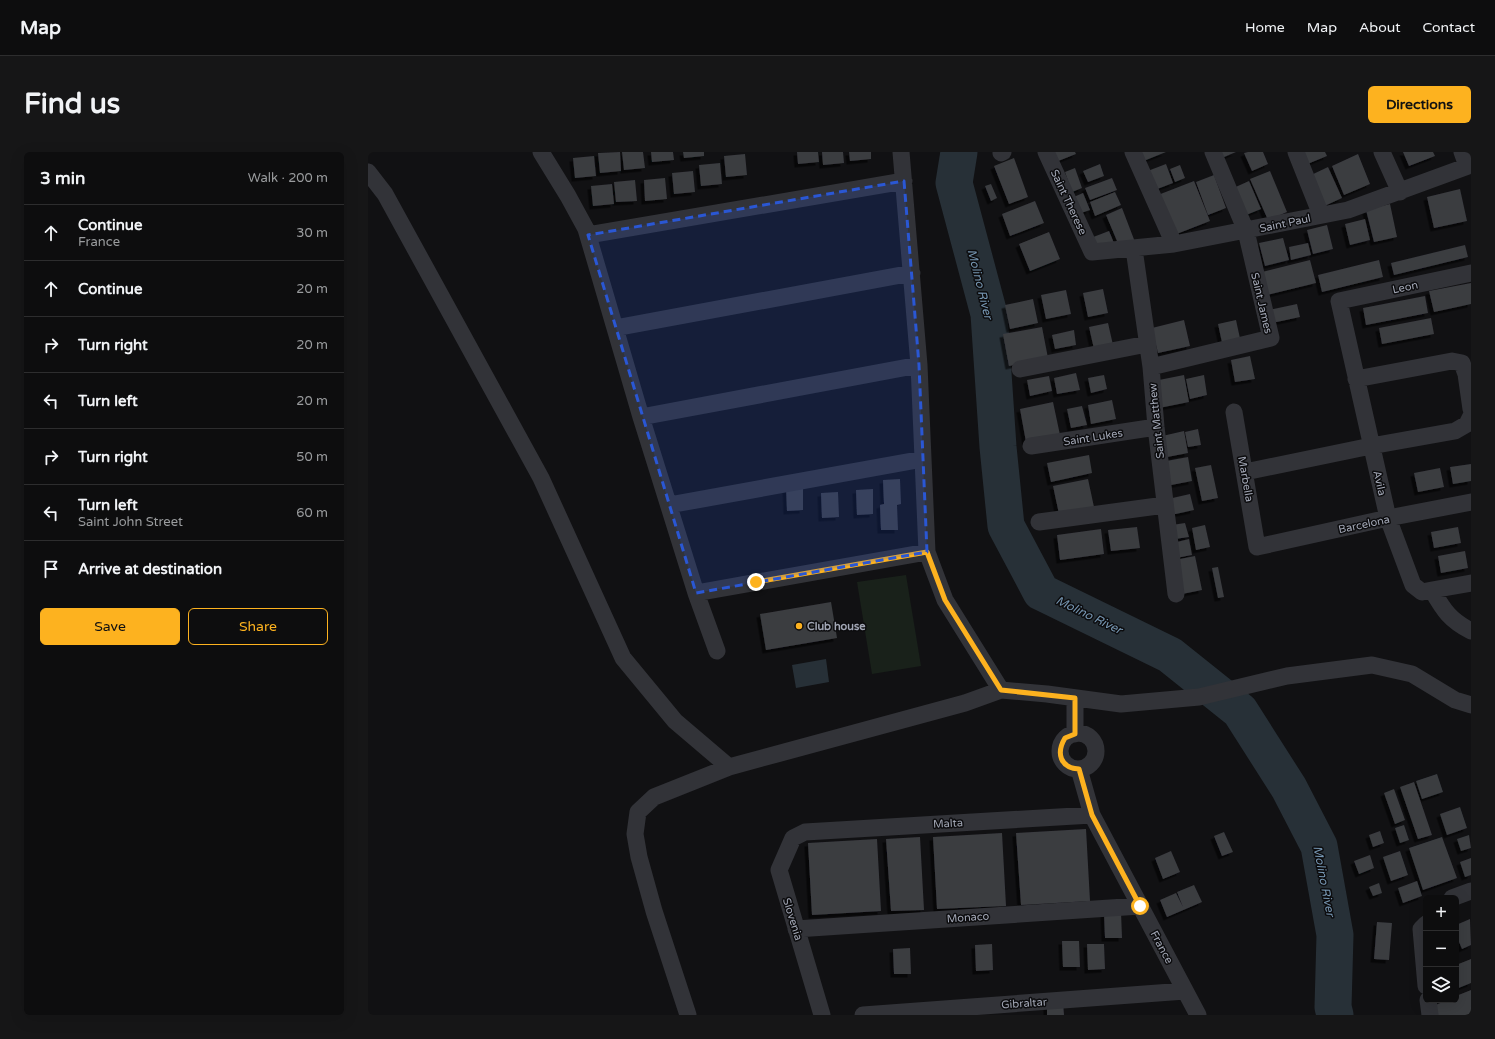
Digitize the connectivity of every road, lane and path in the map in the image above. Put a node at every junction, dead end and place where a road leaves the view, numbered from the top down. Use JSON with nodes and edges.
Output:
{"nodes":[{"id":1,"x":543,"y":152,"type":"edge"},
{"id":2,"x":901,"y":152,"type":"edge"},
{"id":3,"x":1046,"y":152,"type":"edge"},
{"id":4,"x":1133,"y":152,"type":"edge"},
{"id":5,"x":1213,"y":152,"type":"edge"},
{"id":6,"x":1296,"y":152,"type":"edge"},
{"id":7,"x":1382,"y":152,"type":"edge"},
{"id":8,"x":1467,"y":161,"type":"edge"},
{"id":9,"x":368,"y":172,"type":"edge"},
{"id":10,"x":904,"y":181,"type":"junction"},
{"id":11,"x":1400,"y":192,"type":"junction"},
{"id":12,"x":1320,"y":215,"type":"junction"},
{"id":13,"x":1246,"y":231,"type":"junction"},
{"id":14,"x":588,"y":235,"type":"junction"},
{"id":15,"x":1174,"y":244,"type":"junction"},
{"id":16,"x":1134,"y":249,"type":"junction"},
{"id":17,"x":1092,"y":252,"type":"joint"},
{"id":18,"x":912,"y":273,"type":"junction"},
{"id":19,"x":1471,"y":273,"type":"edge"},
{"id":20,"x":1339,"y":302,"type":"joint"},
{"id":21,"x":615,"y":328,"type":"junction"},
{"id":22,"x":1147,"y":344,"type":"junction"},
{"id":23,"x":919,"y":365,"type":"junction"},
{"id":24,"x":1151,"y":367,"type":"junction"},
{"id":25,"x":1020,"y":369,"type":"dead end"},
{"id":26,"x":1356,"y":379,"type":"junction"},
{"id":27,"x":1471,"y":409,"type":"edge"},
{"id":28,"x":1234,"y":412,"type":"dead end"},
{"id":29,"x":641,"y":416,"type":"junction"},
{"id":30,"x":1471,"y":416,"type":"edge"},
{"id":31,"x":1156,"y":427,"type":"junction"},
{"id":32,"x":1031,"y":446,"type":"dead end"},
{"id":33,"x":1371,"y":446,"type":"junction"},
{"id":34,"x":923,"y":459,"type":"junction"},
{"id":35,"x":1245,"y":472,"type":"junction"},
{"id":36,"x":1471,"y":502,"type":"edge"},
{"id":37,"x":669,"y":505,"type":"junction"},
{"id":38,"x":1165,"y":505,"type":"junction"},
{"id":39,"x":1388,"y":518,"type":"junction"},
{"id":40,"x":1038,"y":522,"type":"dead end"},
{"id":41,"x":1257,"y":547,"type":"joint"},
{"id":42,"x":927,"y":552,"type":"junction"},
{"id":43,"x":1471,"y":583,"type":"edge"},
{"id":44,"x":1432,"y":590,"type":"junction"},
{"id":45,"x":696,"y":593,"type":"junction"},
{"id":46,"x":1176,"y":594,"type":"dead end"},
{"id":47,"x":1471,"y":631,"type":"edge"},
{"id":48,"x":717,"y":651,"type":"dead end"},
{"id":49,"x":1001,"y":690,"type":"junction"},
{"id":50,"x":1075,"y":698,"type":"junction"},
{"id":51,"x":1471,"y":705,"type":"edge"},
{"id":52,"x":1075,"y":734,"type":"junction"},
{"id":53,"x":729,"y":767,"type":"junction"},
{"id":54,"x":1079,"y":769,"type":"junction"},
{"id":55,"x":1092,"y":815,"type":"junction"},
{"id":56,"x":805,"y":832,"type":"joint"},
{"id":57,"x":1471,"y":891,"type":"edge"},
{"id":58,"x":1459,"y":895,"type":"edge"},
{"id":59,"x":1140,"y":906,"type":"junction"},
{"id":60,"x":1423,"y":928,"type":"edge"},
{"id":61,"x":796,"y":929,"type":"junction"},
{"id":62,"x":1424,"y":967,"type":"edge"},
{"id":63,"x":1185,"y":991,"type":"junction"},
{"id":64,"x":1428,"y":1003,"type":"edge"},
{"id":65,"x":688,"y":1015,"type":"edge"},
{"id":66,"x":822,"y":1015,"type":"edge"},
{"id":67,"x":864,"y":1015,"type":"edge"},
{"id":68,"x":1198,"y":1015,"type":"edge"},
{"id":69,"x":1430,"y":1015,"type":"edge"}],
"edges":[{"from":1,"to":14,"type":"street"},
{"from":2,"to":10,"type":"street"},
{"from":3,"to":17,"type":"street","name":"Saint Therese"},
{"from":4,"to":15,"type":"street"},
{"from":5,"to":13,"type":"street","name":"Saint James"},
{"from":6,"to":12,"type":"street"},
{"from":7,"to":11,"type":"street"},
{"from":8,"to":11,"type":"street","name":"Saint Paul"},
{"from":9,"to":53,"type":"street"},
{"from":10,"to":14,"type":"street"},
{"from":10,"to":18,"type":"street"},
{"from":11,"to":12,"type":"street","name":"Saint Paul"},
{"from":12,"to":13,"type":"street","name":"Saint Paul"},
{"from":13,"to":15,"type":"street","name":"Saint Paul"},
{"from":13,"to":24,"type":"street","name":"Saint James"},
{"from":14,"to":21,"type":"street"},
{"from":15,"to":16,"type":"street","name":"Saint Paul"},
{"from":16,"to":17,"type":"street","name":"Saint Paul"},
{"from":16,"to":22,"type":"street","name":"Saint Matthew"},
{"from":18,"to":21,"type":"street"},
{"from":18,"to":23,"type":"street"},
{"from":19,"to":20,"type":"street","name":"Leon"},
{"from":20,"to":26,"type":"street","name":"Avila"},
{"from":21,"to":29,"type":"street"},
{"from":22,"to":24,"type":"street","name":"Saint Matthew"},
{"from":22,"to":25,"type":"street"},
{"from":23,"to":29,"type":"street"},
{"from":23,"to":34,"type":"street"},
{"from":24,"to":31,"type":"street","name":"Saint Matthew"},
{"from":26,"to":27,"type":"street"},
{"from":26,"to":33,"type":"street","name":"Avila"},
{"from":28,"to":35,"type":"street","name":"Marbella"},
{"from":29,"to":37,"type":"street"},
{"from":30,"to":33,"type":"street"},
{"from":31,"to":32,"type":"street","name":"Saint Lukes"},
{"from":31,"to":38,"type":"street","name":"Saint Matthew"},
{"from":33,"to":35,"type":"street"},
{"from":33,"to":39,"type":"street","name":"Avila"},
{"from":34,"to":37,"type":"street"},
{"from":34,"to":42,"type":"street"},
{"from":35,"to":41,"type":"street","name":"Marbella"},
{"from":36,"to":39,"type":"street","name":"Barcelona"},
{"from":37,"to":45,"type":"street"},
{"from":38,"to":40,"type":"street"},
{"from":38,"to":46,"type":"street","name":"Saint Matthew"},
{"from":39,"to":41,"type":"street","name":"Barcelona"},
{"from":39,"to":44,"type":"street","name":"Avila"},
{"from":42,"to":45,"type":"street"},
{"from":42,"to":49,"type":"street"},
{"from":43,"to":44,"type":"street"},
{"from":44,"to":47,"type":"street"},
{"from":45,"to":48,"type":"street"},
{"from":49,"to":50,"type":"street"},
{"from":49,"to":53,"type":"street"},
{"from":50,"to":51,"type":"street"},
{"from":50,"to":52,"type":"street"},
{"from":52,"to":54,"type":"street"},
{"from":52,"to":54,"type":"street"},
{"from":53,"to":65,"type":"street"},
{"from":54,"to":55,"type":"street","name":"France"},
{"from":55,"to":56,"type":"street","name":"Malta"},
{"from":55,"to":59,"type":"street","name":"France"},
{"from":56,"to":61,"type":"street","name":"Slovenia"},
{"from":57,"to":58,"type":"street"},
{"from":59,"to":61,"type":"street","name":"Monaco"},
{"from":59,"to":63,"type":"street","name":"France"},
{"from":60,"to":62,"type":"street"},
{"from":61,"to":66,"type":"street","name":"Slovenia"},
{"from":63,"to":67,"type":"street","name":"Gibraltar"},
{"from":63,"to":68,"type":"street","name":"France"},
{"from":64,"to":69,"type":"street"}]}
